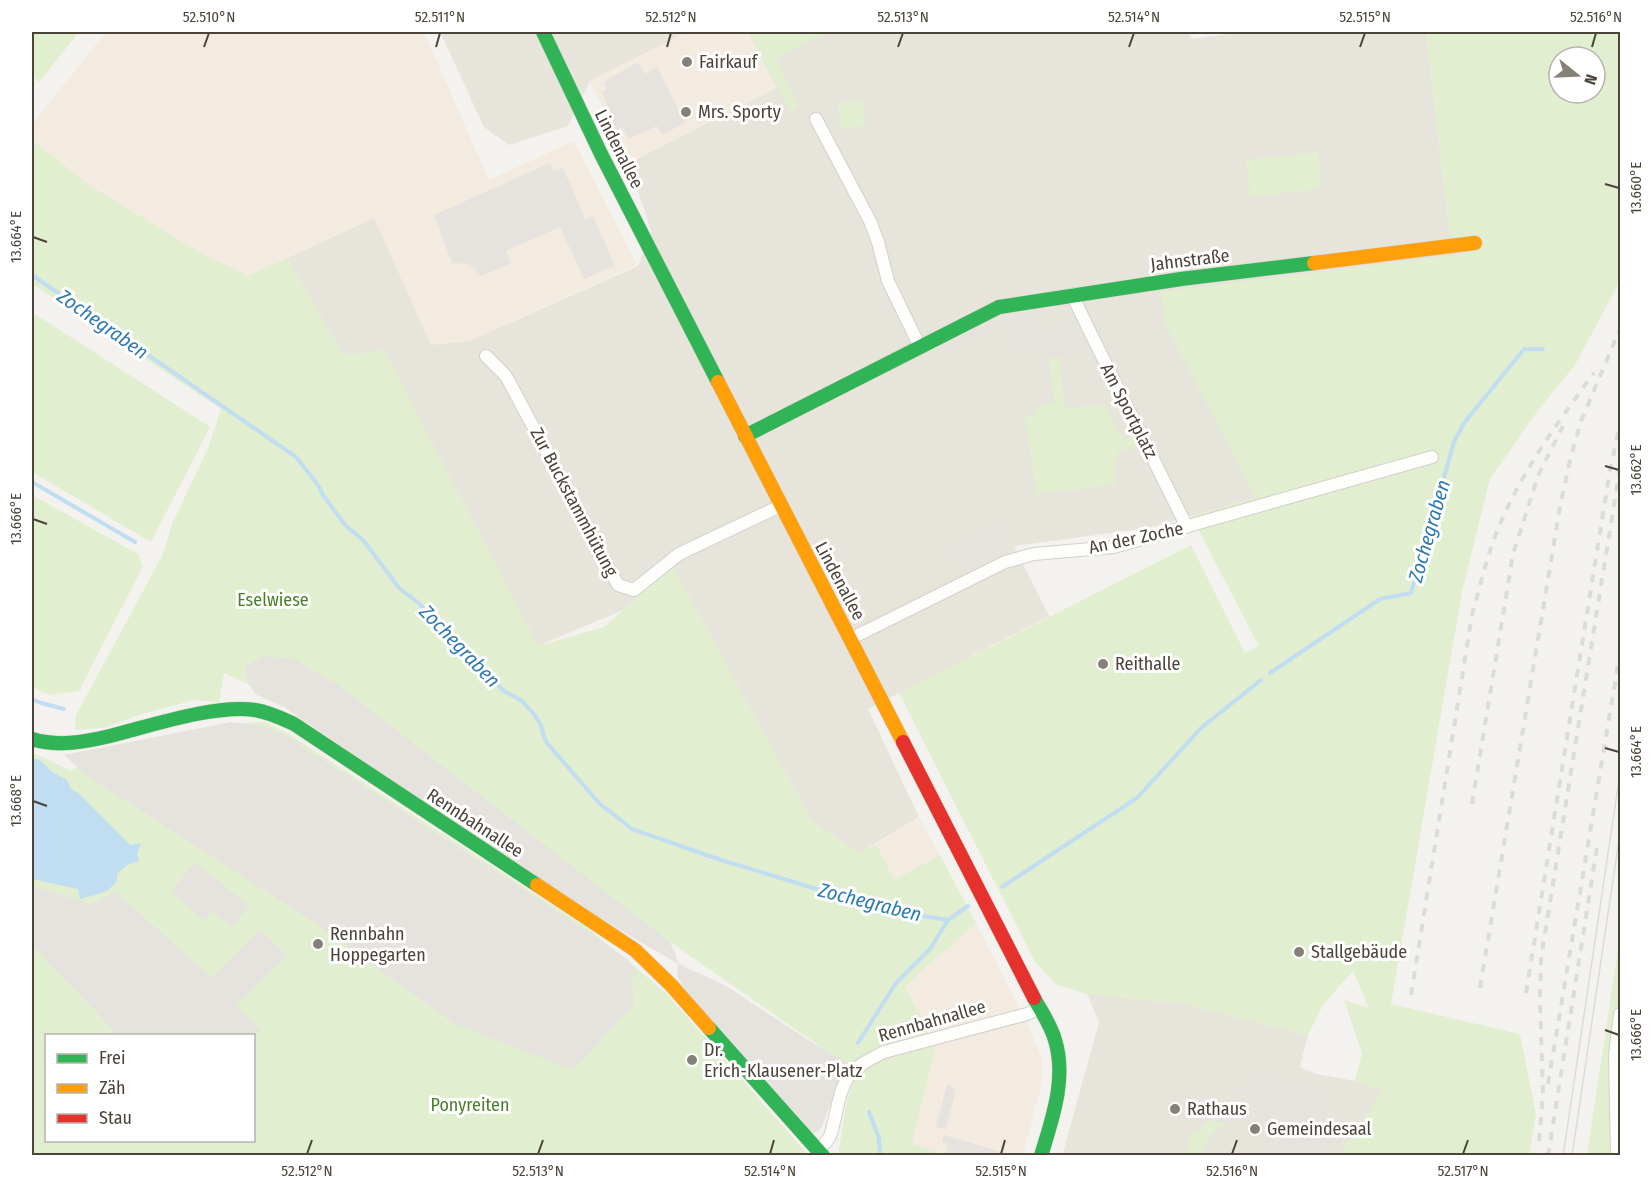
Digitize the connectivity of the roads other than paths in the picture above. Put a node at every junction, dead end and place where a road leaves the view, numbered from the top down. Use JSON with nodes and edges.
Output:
{"nodes":[{"id":1,"x":543,"y":32,"type":"edge"},
{"id":2,"x":816,"y":119,"type":"dead end"},
{"id":3,"x":1475,"y":243,"type":"dead end"},
{"id":4,"x":1074,"y":294,"type":"junction"},
{"id":5,"x":920,"y":347,"type":"junction"},
{"id":6,"x":486,"y":356,"type":"dead end"},
{"id":7,"x":745,"y":436,"type":"junction"},
{"id":8,"x":1432,"y":457,"type":"dead end"},
{"id":9,"x":780,"y":506,"type":"junction"},
{"id":10,"x":1187,"y":527,"type":"junction"},
{"id":11,"x":850,"y":639,"type":"junction"},
{"id":12,"x":32,"y":739,"type":"edge"},
{"id":13,"x":1040,"y":1008,"type":"junction"},
{"id":14,"x":1620,"y":1014,"type":"edge"},
{"id":15,"x":820,"y":1153,"type":"edge"},
{"id":16,"x":1041,"y":1155,"type":"edge"},
{"id":17,"x":1617,"y":1155,"type":"edge"}],
"edges":[{"from":1,"to":7,"type":"street","name":"Lindenallee"},
{"from":2,"to":5,"type":"street"},
{"from":3,"to":4,"type":"street","name":"Jahnstraße"},
{"from":4,"to":5,"type":"street","name":"Jahnstraße"},
{"from":4,"to":10,"type":"street","name":"Am Sportplatz"},
{"from":5,"to":7,"type":"street","name":"Jahnstraße"},
{"from":6,"to":9,"type":"street","name":"Zur Buckstammhütung"},
{"from":7,"to":9,"type":"street","name":"Lindenallee"},
{"from":8,"to":10,"type":"street","name":"An der Zoche"},
{"from":9,"to":11,"type":"street","name":"Lindenallee"},
{"from":10,"to":11,"type":"street","name":"An der Zoche"},
{"from":11,"to":13,"type":"street","name":"Lindenallee"},
{"from":12,"to":15,"type":"street","name":"Rennbahnallee"},
{"from":13,"to":15,"type":"street","name":"Rennbahnallee"},
{"from":13,"to":16,"type":"street","name":"Lindenallee"},
{"from":14,"to":17,"type":"street"}]}
